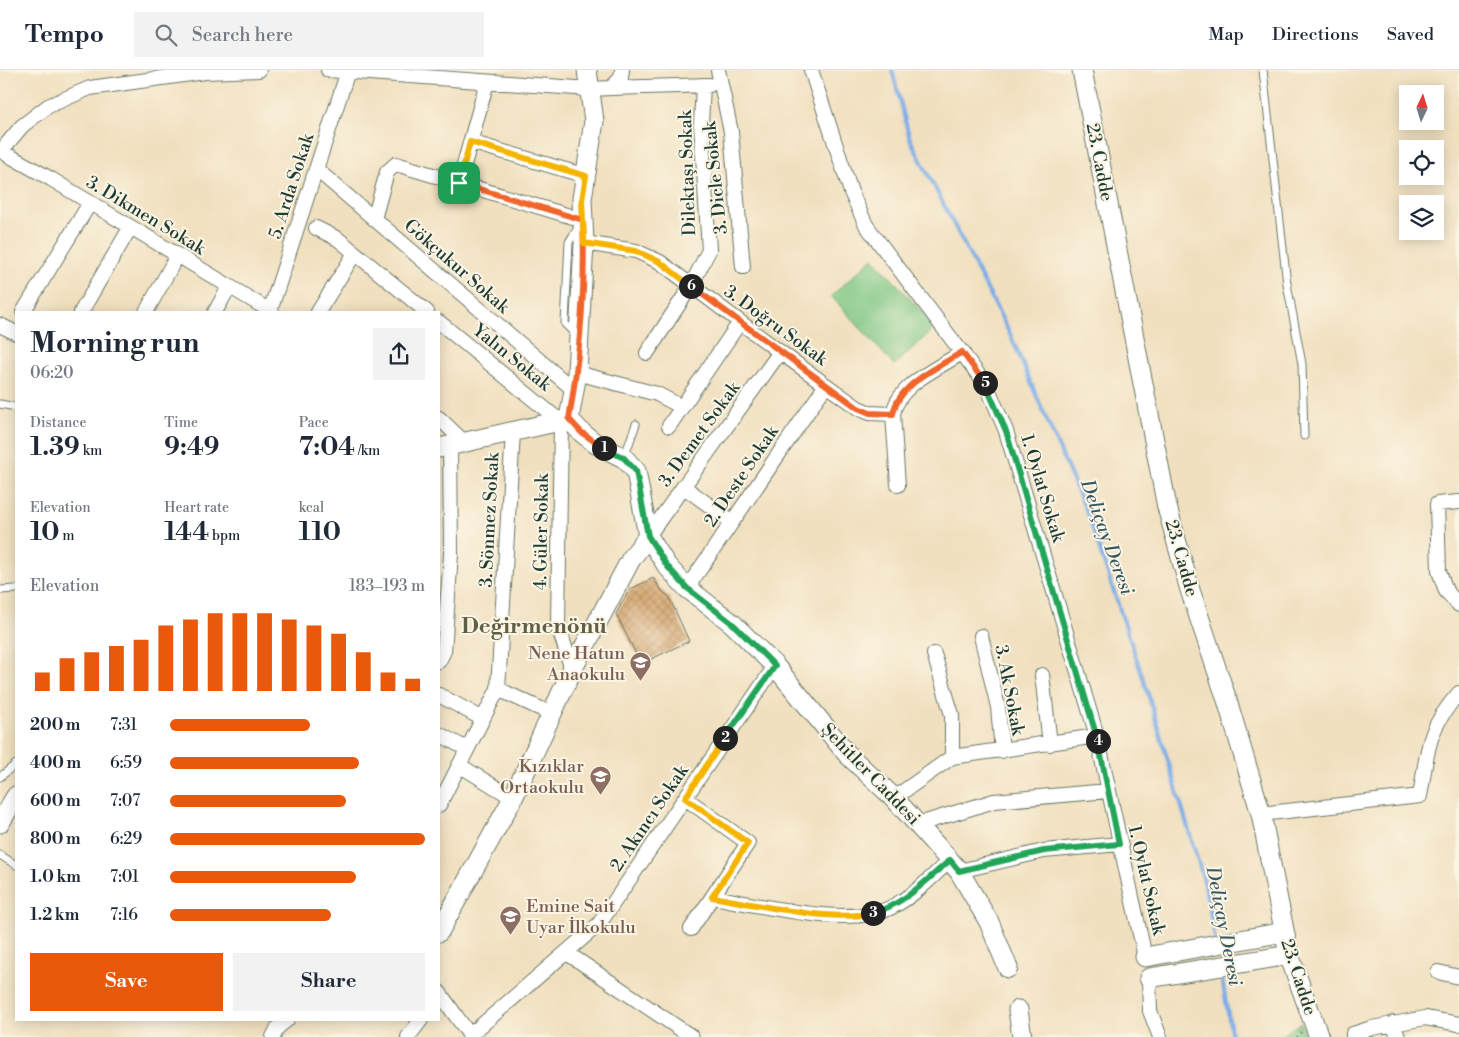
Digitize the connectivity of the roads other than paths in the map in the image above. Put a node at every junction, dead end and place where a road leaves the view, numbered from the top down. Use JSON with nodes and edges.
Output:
{"nodes":[{"id":1,"x":259,"y":70,"type":"edge"},
{"id":2,"x":328,"y":70,"type":"edge"},
{"id":3,"x":587,"y":70,"type":"edge"},
{"id":4,"x":622,"y":70,"type":"edge"},
{"id":5,"x":718,"y":70,"type":"edge"},
{"id":6,"x":811,"y":70,"type":"edge"},
{"id":7,"x":1082,"y":70,"type":"edge"},
{"id":8,"x":1263,"y":70,"type":"edge"},
{"id":9,"x":205,"y":71,"type":"edge"},
{"id":10,"x":355,"y":71,"type":"edge"},
{"id":11,"x":488,"y":82,"type":"junction"},
{"id":12,"x":703,"y":85,"type":"junction"},
{"id":13,"x":721,"y":85,"type":"junction"},
{"id":14,"x":611,"y":88,"type":"junction"},
{"id":15,"x":590,"y":89,"type":"junction"},
{"id":16,"x":470,"y":142,"type":"junction"},
{"id":17,"x":0,"y":147,"type":"edge"},
{"id":18,"x":0,"y":151,"type":"edge"},
{"id":19,"x":0,"y":159,"type":"edge"},
{"id":20,"x":316,"y":169,"type":"junction"},
{"id":21,"x":586,"y":176,"type":"junction"},
{"id":22,"x":459,"y":183,"type":"junction"},
{"id":23,"x":90,"y":203,"type":"junction"},
{"id":24,"x":374,"y":219,"type":"junction"},
{"id":25,"x":583,"y":220,"type":"junction"},
{"id":26,"x":130,"y":228,"type":"junction"},
{"id":27,"x":316,"y":228,"type":"dead end"},
{"id":28,"x":584,"y":243,"type":"junction"},
{"id":29,"x":355,"y":253,"type":"junction"},
{"id":30,"x":177,"y":256,"type":"junction"},
{"id":31,"x":743,"y":267,"type":"dead end"},
{"id":32,"x":229,"y":286,"type":"junction"},
{"id":33,"x":691,"y":286,"type":"junction"},
{"id":34,"x":24,"y":311,"type":"edge"},
{"id":35,"x":82,"y":311,"type":"edge"},
{"id":36,"x":147,"y":311,"type":"edge"},
{"id":37,"x":216,"y":311,"type":"edge"},
{"id":38,"x":269,"y":311,"type":"edge"},
{"id":39,"x":271,"y":311,"type":"edge"},
{"id":40,"x":319,"y":311,"type":"edge"},
{"id":41,"x":426,"y":311,"type":"edge"},
{"id":42,"x":740,"y":322,"type":"junction"},
{"id":43,"x":440,"y":323,"type":"edge"},
{"id":44,"x":579,"y":337,"type":"junction"},
{"id":45,"x":780,"y":352,"type":"junction"},
{"id":46,"x":962,"y":352,"type":"junction"},
{"id":47,"x":647,"y":353,"type":"dead end"},
{"id":48,"x":575,"y":382,"type":"junction"},
{"id":49,"x":826,"y":384,"type":"junction"},
{"id":50,"x":0,"y":404,"type":"edge"},
{"id":51,"x":15,"y":407,"type":"edge"},
{"id":52,"x":682,"y":407,"type":"junction"},
{"id":53,"x":893,"y":414,"type":"junction"},
{"id":54,"x":440,"y":420,"type":"edge"},
{"id":55,"x":565,"y":420,"type":"junction"},
{"id":56,"x":636,"y":424,"type":"dead end"},
{"id":57,"x":669,"y":426,"type":"dead end"},
{"id":58,"x":513,"y":432,"type":"junction"},
{"id":59,"x":1304,"y":436,"type":"dead end"},
{"id":60,"x":451,"y":444,"type":"edge"},
{"id":61,"x":624,"y":458,"type":"junction"},
{"id":62,"x":898,"y":485,"type":"dead end"},
{"id":63,"x":684,"y":487,"type":"junction"},
{"id":64,"x":1459,"y":502,"type":"edge"},
{"id":65,"x":732,"y":522,"type":"junction"},
{"id":66,"x":648,"y":536,"type":"junction"},
{"id":67,"x":687,"y":588,"type":"junction"},
{"id":68,"x":15,"y":589,"type":"edge"},
{"id":69,"x":0,"y":590,"type":"edge"},
{"id":70,"x":1459,"y":605,"type":"edge"},
{"id":71,"x":981,"y":636,"type":"dead end"},
{"id":72,"x":934,"y":654,"type":"dead end"},
{"id":73,"x":440,"y":659,"type":"edge"},
{"id":74,"x":775,"y":666,"type":"junction"},
{"id":75,"x":572,"y":670,"type":"junction"},
{"id":76,"x":1042,"y":675,"type":"dead end"},
{"id":77,"x":498,"y":690,"type":"junction"},
{"id":78,"x":1459,"y":693,"type":"edge"},
{"id":79,"x":440,"y":696,"type":"edge"},
{"id":80,"x":552,"y":714,"type":"junction"},
{"id":81,"x":483,"y":719,"type":"junction"},
{"id":82,"x":440,"y":735,"type":"edge"},
{"id":83,"x":1097,"y":736,"type":"junction"},
{"id":84,"x":1050,"y":744,"type":"junction"},
{"id":85,"x":467,"y":749,"type":"junction"},
{"id":86,"x":1002,"y":751,"type":"junction"},
{"id":87,"x":952,"y":757,"type":"junction"},
{"id":88,"x":15,"y":765,"type":"edge"},
{"id":89,"x":459,"y":766,"type":"junction"},
{"id":90,"x":0,"y":778,"type":"edge"},
{"id":91,"x":1108,"y":791,"type":"junction"},
{"id":92,"x":15,"y":798,"type":"edge"},
{"id":93,"x":513,"y":798,"type":"junction"},
{"id":94,"x":685,"y":798,"type":"junction"},
{"id":95,"x":894,"y":798,"type":"junction"},
{"id":96,"x":440,"y":800,"type":"edge"},
{"id":97,"x":1262,"y":814,"type":"junction"},
{"id":98,"x":0,"y":823,"type":"edge"},
{"id":99,"x":920,"y":824,"type":"junction"},
{"id":100,"x":1119,"y":844,"type":"junction"},
{"id":101,"x":0,"y":856,"type":"edge"},
{"id":102,"x":15,"y":864,"type":"edge"},
{"id":103,"x":954,"y":866,"type":"junction"},
{"id":104,"x":712,"y":897,"type":"junction"},
{"id":105,"x":691,"y":929,"type":"dead end"},
{"id":106,"x":440,"y":930,"type":"edge"},
{"id":107,"x":1284,"y":932,"type":"junction"},
{"id":108,"x":567,"y":953,"type":"junction"},
{"id":109,"x":1288,"y":955,"type":"junction"},
{"id":110,"x":1145,"y":957,"type":"joint"},
{"id":111,"x":1008,"y":968,"type":"dead end"},
{"id":112,"x":1438,"y":972,"type":"dead end"},
{"id":113,"x":1459,"y":976,"type":"edge"},
{"id":114,"x":1149,"y":978,"type":"joint"},
{"id":115,"x":440,"y":996,"type":"edge"},
{"id":116,"x":1018,"y":1010,"type":"dead end"},
{"id":117,"x":286,"y":1021,"type":"edge"},
{"id":118,"x":420,"y":1021,"type":"edge"},
{"id":119,"x":1393,"y":1023,"type":"junction"},
{"id":120,"x":1459,"y":1024,"type":"edge"},
{"id":121,"x":470,"y":1036,"type":"edge"},
{"id":122,"x":273,"y":1037,"type":"edge"},
{"id":123,"x":408,"y":1037,"type":"edge"},
{"id":124,"x":692,"y":1037,"type":"edge"},
{"id":125,"x":1022,"y":1037,"type":"edge"},
{"id":126,"x":1160,"y":1037,"type":"edge"},
{"id":127,"x":1319,"y":1037,"type":"edge"},
{"id":128,"x":1353,"y":1037,"type":"edge"},
{"id":129,"x":1398,"y":1037,"type":"edge"}],
"edges":[{"from":1,"to":9,"type":"street"},
{"from":2,"to":10,"type":"street"},
{"from":3,"to":15,"type":"street"},
{"from":4,"to":14,"type":"street"},
{"from":5,"to":13,"type":"street","name":"3. Dicle Sokak"},
{"from":6,"to":46,"type":"street","name":"1. Oylat Sokak"},
{"from":7,"to":97,"type":"street","name":"23. Cadde"},
{"from":8,"to":59,"type":"lane"},
{"from":9,"to":18,"type":"street"},
{"from":10,"to":11,"type":"street"},
{"from":10,"to":20,"type":"street","name":"5. Arda Sokak"},
{"from":11,"to":15,"type":"street"},
{"from":11,"to":16,"type":"street"},
{"from":12,"to":13,"type":"street"},
{"from":12,"to":14,"type":"street"},
{"from":12,"to":33,"type":"street","name":"Dilektaşı Sokak"},
{"from":13,"to":31,"type":"street","name":"3. Dicle Sokak"},
{"from":14,"to":15,"type":"street"},
{"from":15,"to":21,"type":"street"},
{"from":16,"to":21,"type":"street"},
{"from":16,"to":22,"type":"street"},
{"from":17,"to":18,"type":"street"},
{"from":18,"to":19,"type":"street"},
{"from":18,"to":23,"type":"street","name":"3. Dikmen Sokak"},
{"from":20,"to":24,"type":"street","name":"Gökçukur Sokak"},
{"from":20,"to":39,"type":"street","name":"5. Arda Sokak"},
{"from":21,"to":25,"type":"street"},
{"from":22,"to":24,"type":"street"},
{"from":22,"to":25,"type":"street"},
{"from":23,"to":26,"type":"street","name":"3. Dikmen Sokak"},
{"from":23,"to":34,"type":"street"},
{"from":24,"to":48,"type":"street","name":"Gökçukur Sokak"},
{"from":25,"to":28,"type":"street"},
{"from":25,"to":44,"type":"lane"},
{"from":26,"to":30,"type":"street","name":"3. Dikmen Sokak"},
{"from":26,"to":35,"type":"street"},
{"from":27,"to":29,"type":"street"},
{"from":28,"to":33,"type":"street","name":"3. Doğru Sokak"},
{"from":28,"to":44,"type":"street"},
{"from":29,"to":40,"type":"street"},
{"from":29,"to":41,"type":"street"},
{"from":30,"to":32,"type":"street","name":"3. Dikmen Sokak"},
{"from":30,"to":36,"type":"street"},
{"from":32,"to":37,"type":"street"},
{"from":32,"to":38,"type":"street","name":"3. Dikmen Sokak"},
{"from":33,"to":42,"type":"street","name":"3. Doğru Sokak"},
{"from":33,"to":47,"type":"street","name":"Dilektaşı Sokak"},
{"from":42,"to":45,"type":"street","name":"3. Doğru Sokak"},
{"from":42,"to":52,"type":"street"},
{"from":43,"to":55,"type":"street","name":"Yalın Sokak"},
{"from":44,"to":48,"type":"street"},
{"from":45,"to":49,"type":"street","name":"3. Doğru Sokak"},
{"from":45,"to":63,"type":"street","name":"3. Demet Sokak"},
{"from":46,"to":53,"type":"street"},
{"from":46,"to":83,"type":"street","name":"1. Oylat Sokak"},
{"from":48,"to":52,"type":"street"},
{"from":48,"to":55,"type":"street"},
{"from":49,"to":53,"type":"street","name":"3. Doğru Sokak"},
{"from":49,"to":65,"type":"street","name":"2. Deste Sokak"},
{"from":50,"to":51,"type":"lane"},
{"from":52,"to":57,"type":"street"},
{"from":53,"to":62,"type":"street"},
{"from":54,"to":60,"type":"street"},
{"from":55,"to":58,"type":"street"},
{"from":55,"to":61,"type":"street"},
{"from":55,"to":75,"type":"street","name":"4. Güler Sokak"},
{"from":56,"to":61,"type":"lane"},
{"from":58,"to":60,"type":"street"},
{"from":58,"to":77,"type":"street","name":"3. Sönmez Sokak"},
{"from":60,"to":73,"type":"street"},
{"from":61,"to":66,"type":"street","name":"Şehitler Caddesi"},
{"from":63,"to":65,"type":"street"},
{"from":63,"to":66,"type":"street","name":"3. Demet Sokak"},
{"from":64,"to":70,"type":"street"},
{"from":65,"to":67,"type":"street","name":"2. Deste Sokak"},
{"from":66,"to":67,"type":"street","name":"Şehitler Caddesi"},
{"from":66,"to":75,"type":"street"},
{"from":67,"to":74,"type":"street","name":"Şehitler Caddesi"},
{"from":68,"to":69,"type":"lane"},
{"from":71,"to":86,"type":"street","name":"3. Ak Sokak"},
{"from":72,"to":87,"type":"street"},
{"from":74,"to":94,"type":"street","name":"2. Akıncı Sokak"},
{"from":74,"to":95,"type":"street","name":"Şehitler Caddesi"},
{"from":75,"to":80,"type":"street"},
{"from":76,"to":84,"type":"street"},
{"from":77,"to":80,"type":"street"},
{"from":77,"to":81,"type":"street","name":"3. Sönmez Sokak"},
{"from":78,"to":97,"type":"street"},
{"from":79,"to":81,"type":"street"},
{"from":80,"to":93,"type":"street"},
{"from":81,"to":85,"type":"street","name":"3. Sönmez Sokak"},
{"from":82,"to":85,"type":"street"},
{"from":83,"to":84,"type":"street"},
{"from":83,"to":91,"type":"street","name":"1. Oylat Sokak"},
{"from":84,"to":86,"type":"street"},
{"from":85,"to":89,"type":"street","name":"3. Sönmez Sokak"},
{"from":86,"to":87,"type":"street"},
{"from":87,"to":95,"type":"street"},
{"from":88,"to":90,"type":"lane"},
{"from":89,"to":93,"type":"street"},
{"from":89,"to":96,"type":"street","name":"3. Sönmez Sokak"},
{"from":91,"to":99,"type":"street"},
{"from":91,"to":100,"type":"street","name":"1. Oylat Sokak"},
{"from":92,"to":98,"type":"street"},
{"from":93,"to":106,"type":"street"},
{"from":94,"to":104,"type":"street"},
{"from":94,"to":108,"type":"street","name":"2. Akıncı Sokak"},
{"from":95,"to":99,"type":"street","name":"Şehitler Caddesi"},
{"from":97,"to":107,"type":"street","name":"23. Cadde"},
{"from":99,"to":103,"type":"street","name":"Şehitler Caddesi"},
{"from":100,"to":103,"type":"street"},
{"from":100,"to":110,"type":"street","name":"1. Oylat Sokak"},
{"from":101,"to":102,"type":"lane"},
{"from":103,"to":104,"type":"street"},
{"from":103,"to":111,"type":"street","name":"Şehitler Caddesi"},
{"from":104,"to":105,"type":"street"},
{"from":107,"to":109,"type":"street","name":"23. Cadde"},
{"from":107,"to":110,"type":"street"},
{"from":108,"to":121,"type":"street","name":"2. Akıncı Sokak"},
{"from":108,"to":124,"type":"street"},
{"from":109,"to":114,"type":"street"},
{"from":109,"to":127,"type":"street","name":"23. Cadde"},
{"from":112,"to":113,"type":"street"},
{"from":114,"to":126,"type":"street"},
{"from":115,"to":121,"type":"street"},
{"from":116,"to":125,"type":"street"},
{"from":117,"to":122,"type":"street"},
{"from":118,"to":123,"type":"street"},
{"from":119,"to":120,"type":"street"},
{"from":119,"to":128,"type":"street"},
{"from":119,"to":129,"type":"street"}]}
